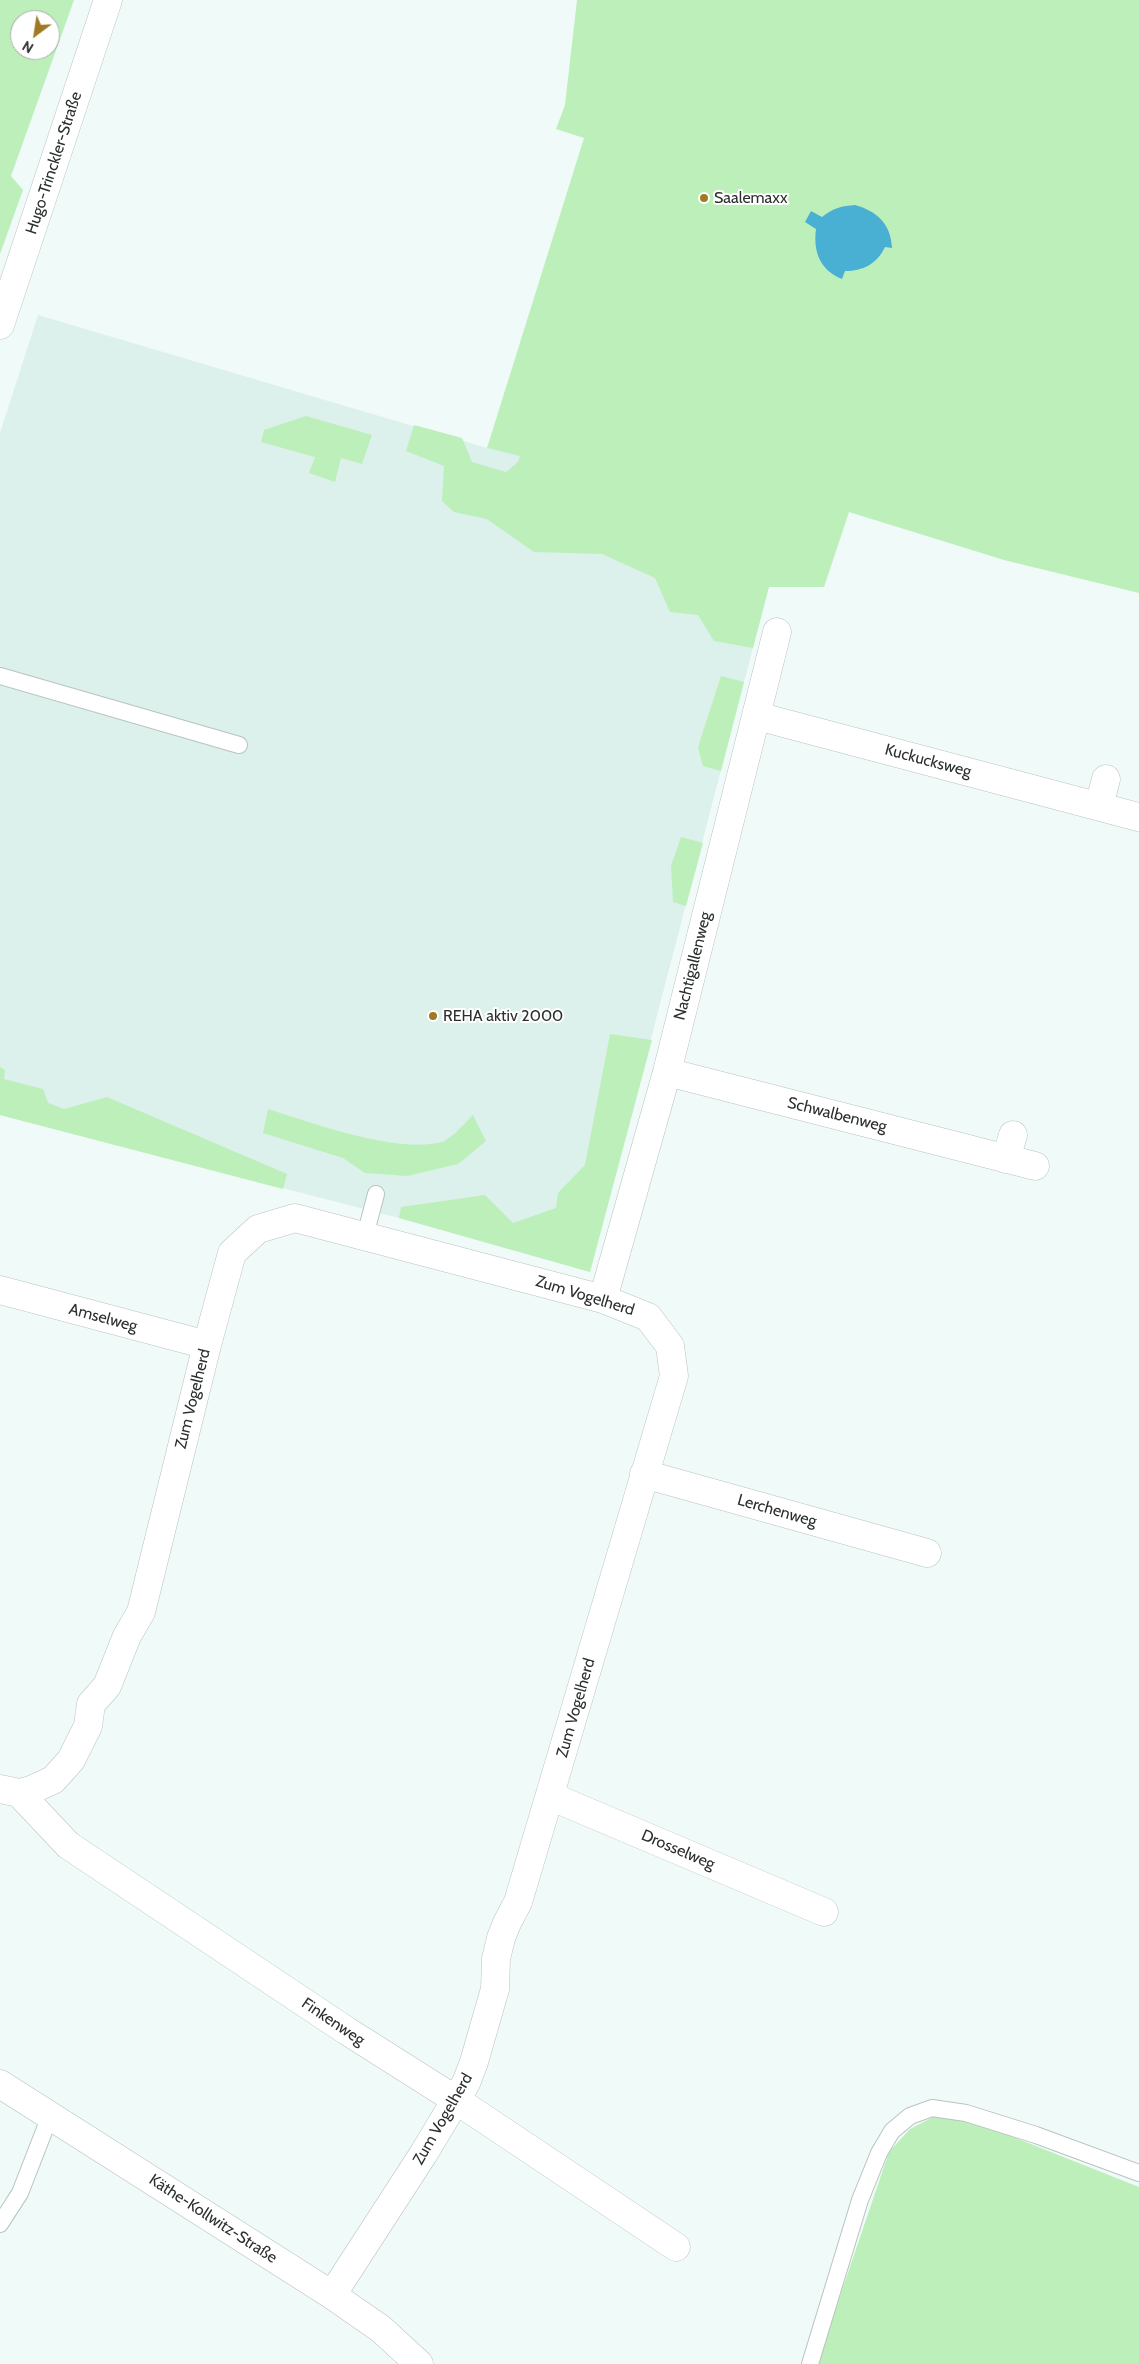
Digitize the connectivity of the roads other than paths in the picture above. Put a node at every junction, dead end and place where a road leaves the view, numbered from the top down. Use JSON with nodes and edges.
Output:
{"nodes":[{"id":1,"x":108,"y":0,"type":"edge"},
{"id":2,"x":0,"y":325,"type":"edge"},
{"id":3,"x":777,"y":632,"type":"dead end"},
{"id":4,"x":0,"y":676,"type":"edge"},
{"id":5,"x":757,"y":716,"type":"junction"},
{"id":6,"x":238,"y":744,"type":"dead end"},
{"id":7,"x":1106,"y":779,"type":"dead end"},
{"id":8,"x":1099,"y":806,"type":"junction"},
{"id":9,"x":1138,"y":817,"type":"edge"},
{"id":10,"x":667,"y":1072,"type":"junction"},
{"id":11,"x":1035,"y":1166,"type":"dead end"},
{"id":12,"x":376,"y":1194,"type":"dead end"},
{"id":13,"x":365,"y":1236,"type":"junction"},
{"id":14,"x":0,"y":1290,"type":"edge"},
{"id":15,"x":603,"y":1299,"type":"junction"},
{"id":16,"x":207,"y":1345,"type":"junction"},
{"id":17,"x":644,"y":1474,"type":"junction"},
{"id":18,"x":918,"y":1545,"type":"dead end"},
{"id":19,"x":10,"y":1791,"type":"edge"},
{"id":20,"x":550,"y":1796,"type":"junction"},
{"id":21,"x":815,"y":1901,"type":"dead end"},
{"id":22,"x":0,"y":2084,"type":"edge"},
{"id":23,"x":456,"y":2100,"type":"junction"},
{"id":24,"x":50,"y":2116,"type":"junction"},
{"id":25,"x":1139,"y":2173,"type":"edge"},
{"id":26,"x":0,"y":2224,"type":"edge"},
{"id":27,"x":676,"y":2247,"type":"dead end"},
{"id":28,"x":332,"y":2295,"type":"junction"},
{"id":29,"x":419,"y":2364,"type":"edge"},
{"id":30,"x":810,"y":2364,"type":"edge"}],
"edges":[{"from":1,"to":2,"type":"street","name":"Hugo-Trinckler-Straße"},
{"from":3,"to":5,"type":"street","name":"Nachtigallenweg"},
{"from":4,"to":6,"type":"lane"},
{"from":5,"to":8,"type":"street","name":"Kuckucksweg"},
{"from":5,"to":10,"type":"street","name":"Nachtigallenweg"},
{"from":7,"to":8,"type":"street"},
{"from":8,"to":9,"type":"street","name":"Kuckucksweg"},
{"from":10,"to":11,"type":"street","name":"Schwalbenweg"},
{"from":10,"to":15,"type":"street","name":"Nachtigallenweg"},
{"from":12,"to":13,"type":"lane"},
{"from":13,"to":15,"type":"street","name":"Zum Vogelherd"},
{"from":13,"to":16,"type":"street","name":"Zum Vogelherd"},
{"from":14,"to":16,"type":"street","name":"Amselweg"},
{"from":15,"to":17,"type":"street","name":"Zum Vogelherd"},
{"from":16,"to":19,"type":"street","name":"Zum Vogelherd"},
{"from":17,"to":18,"type":"street","name":"Lerchenweg"},
{"from":17,"to":20,"type":"street","name":"Zum Vogelherd"},
{"from":19,"to":23,"type":"street","name":"Finkenweg"},
{"from":20,"to":21,"type":"street","name":"Drosselweg"},
{"from":20,"to":23,"type":"street","name":"Zum Vogelherd"},
{"from":22,"to":24,"type":"street","name":"Käthe-Kollwitz-Straße"},
{"from":23,"to":27,"type":"street","name":"Finkenweg"},
{"from":23,"to":28,"type":"street","name":"Zum Vogelherd"},
{"from":24,"to":26,"type":"lane"},
{"from":24,"to":28,"type":"street","name":"Käthe-Kollwitz-Straße"},
{"from":25,"to":30,"type":"lane"},
{"from":28,"to":29,"type":"street","name":"Käthe-Kollwitz-Straße"}]}
